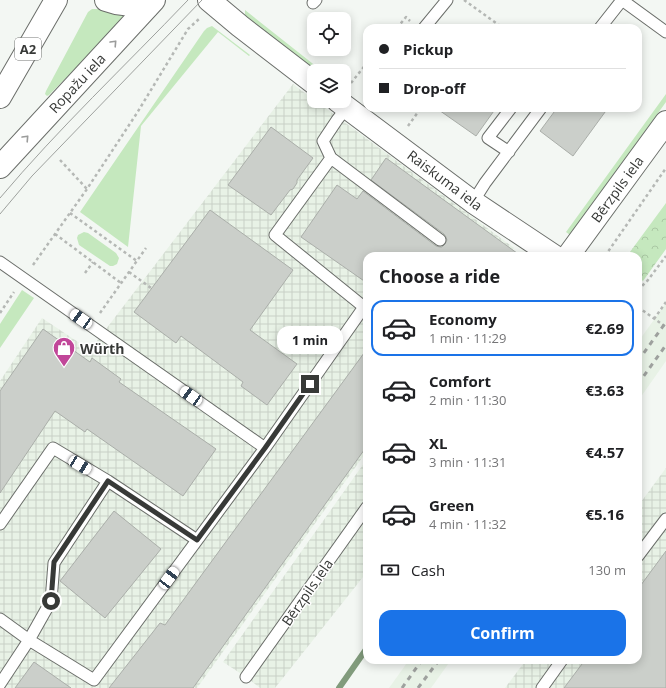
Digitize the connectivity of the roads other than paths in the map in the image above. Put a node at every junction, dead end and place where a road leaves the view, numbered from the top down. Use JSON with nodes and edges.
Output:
{"nodes":[{"id":1,"x":56,"y":0,"type":"edge"},
{"id":2,"x":106,"y":0,"type":"edge"},
{"id":3,"x":447,"y":0,"type":"edge"},
{"id":4,"x":151,"y":3,"type":"edge"},
{"id":5,"x":206,"y":8,"type":"edge"},
{"id":6,"x":427,"y":24,"type":"edge"},
{"id":7,"x":603,"y":24,"type":"edge"},
{"id":8,"x":666,"y":32,"type":"edge"},
{"id":9,"x":307,"y":78,"type":"edge"},
{"id":10,"x":0,"y":97,"type":"edge"},
{"id":11,"x":351,"y":103,"type":"edge"},
{"id":12,"x":341,"y":108,"type":"edge"},
{"id":13,"x":508,"y":112,"type":"edge"},
{"id":14,"x":535,"y":112,"type":"edge"},
{"id":15,"x":666,"y":122,"type":"edge"},
{"id":16,"x":509,"y":152,"type":"junction"},
{"id":17,"x":331,"y":158,"type":"junction"},
{"id":18,"x":0,"y":167,"type":"edge"},
{"id":19,"x":473,"y":202,"type":"junction"},
{"id":20,"x":440,"y":240,"type":"dead end"},
{"id":21,"x":548,"y":252,"type":"edge"},
{"id":22,"x":571,"y":252,"type":"edge"},
{"id":23,"x":0,"y":262,"type":"edge"},
{"id":24,"x":363,"y":306,"type":"edge"},
{"id":25,"x":363,"y":308,"type":"edge"},
{"id":26,"x":265,"y":448,"type":"junction"},
{"id":27,"x":108,"y":481,"type":"junction"},
{"id":28,"x":363,"y":513,"type":"edge"},
{"id":29,"x":666,"y":519,"type":"edge"},
{"id":30,"x":0,"y":524,"type":"edge"},
{"id":31,"x":197,"y":540,"type":"junction"},
{"id":32,"x":642,"y":551,"type":"edge"},
{"id":33,"x":0,"y":619,"type":"edge"},
{"id":34,"x":29,"y":640,"type":"junction"},
{"id":35,"x":559,"y":664,"type":"edge"},
{"id":36,"x":246,"y":677,"type":"dead end"},
{"id":37,"x":0,"y":684,"type":"edge"},
{"id":38,"x":542,"y":688,"type":"edge"}],
"edges":[{"from":1,"to":10,"type":"main road","number":"A2"},
{"from":2,"to":4,"type":"main road"},
{"from":3,"to":6,"type":"lane"},
{"from":18,"to":4,"type":"main road","name":"Ropažu iela","one_way":true},
{"from":5,"to":9,"type":"main road"},
{"from":7,"to":8,"type":"lane"},
{"from":11,"to":19,"type":"main road","name":"Raiskuma iela"},
{"from":12,"to":17,"type":"lane"},
{"from":13,"to":16,"type":"lane"},
{"from":14,"to":16,"type":"lane"},
{"from":15,"to":22,"type":"main road","name":"Bērzpils iela"},
{"from":16,"to":19,"type":"lane"},
{"from":17,"to":20,"type":"lane"},
{"from":17,"to":24,"type":"lane"},
{"from":19,"to":21,"type":"main road","name":"Raiskuma iela"},
{"from":23,"to":26,"type":"lane"},
{"from":25,"to":26,"type":"lane"},
{"from":26,"to":31,"type":"lane"},
{"from":27,"to":30,"type":"lane"},
{"from":27,"to":31,"type":"lane"},
{"from":27,"to":34,"type":"lane"},
{"from":28,"to":36,"type":"lane","name":"Bērzpils iela"},
{"from":29,"to":32,"type":"lane"},
{"from":31,"to":34,"type":"lane"},
{"from":33,"to":34,"type":"lane"},
{"from":34,"to":37,"type":"lane"},
{"from":35,"to":38,"type":"lane"}]}
